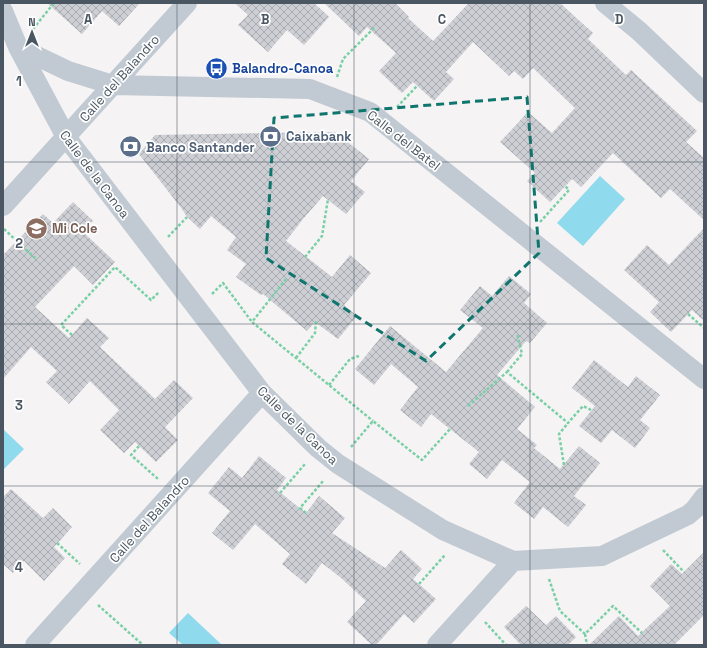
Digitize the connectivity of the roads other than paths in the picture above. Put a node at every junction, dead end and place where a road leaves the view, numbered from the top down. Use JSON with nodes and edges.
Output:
{"nodes":[{"id":1,"x":187,"y":3,"type":"edge"},
{"id":2,"x":606,"y":3,"type":"edge"},
{"id":3,"x":3,"y":11,"type":"edge"},
{"id":4,"x":18,"y":47,"type":"junction"},
{"id":5,"x":113,"y":85,"type":"junction"},
{"id":6,"x":704,"y":93,"type":"edge"},
{"id":7,"x":66,"y":137,"type":"junction"},
{"id":8,"x":3,"y":206,"type":"edge"},
{"id":9,"x":704,"y":379,"type":"edge"},
{"id":10,"x":262,"y":393,"type":"junction"},
{"id":11,"x":704,"y":497,"type":"edge"},
{"id":12,"x":513,"y":561,"type":"junction"},
{"id":13,"x":35,"y":645,"type":"edge"},
{"id":14,"x":437,"y":645,"type":"edge"}],
"edges":[{"from":1,"to":5,"type":"street","name":"Calle del Balandro"},
{"from":2,"to":6,"type":"street"},
{"from":3,"to":4,"type":"street","name":"Calle de la Canoa"},
{"from":4,"to":5,"type":"street","name":"Calle del Batel"},
{"from":4,"to":7,"type":"street","name":"Calle de la Canoa"},
{"from":5,"to":7,"type":"street","name":"Calle del Balandro"},
{"from":5,"to":9,"type":"street","name":"Calle del Batel"},
{"from":7,"to":8,"type":"street","name":"Calle del Balandro"},
{"from":7,"to":10,"type":"street","name":"Calle de la Canoa"},
{"from":10,"to":12,"type":"street","name":"Calle de la Canoa"},
{"from":10,"to":13,"type":"street","name":"Calle del Balandro"},
{"from":11,"to":12,"type":"street","name":"Calle de la Canoa"},
{"from":12,"to":14,"type":"street"}]}
